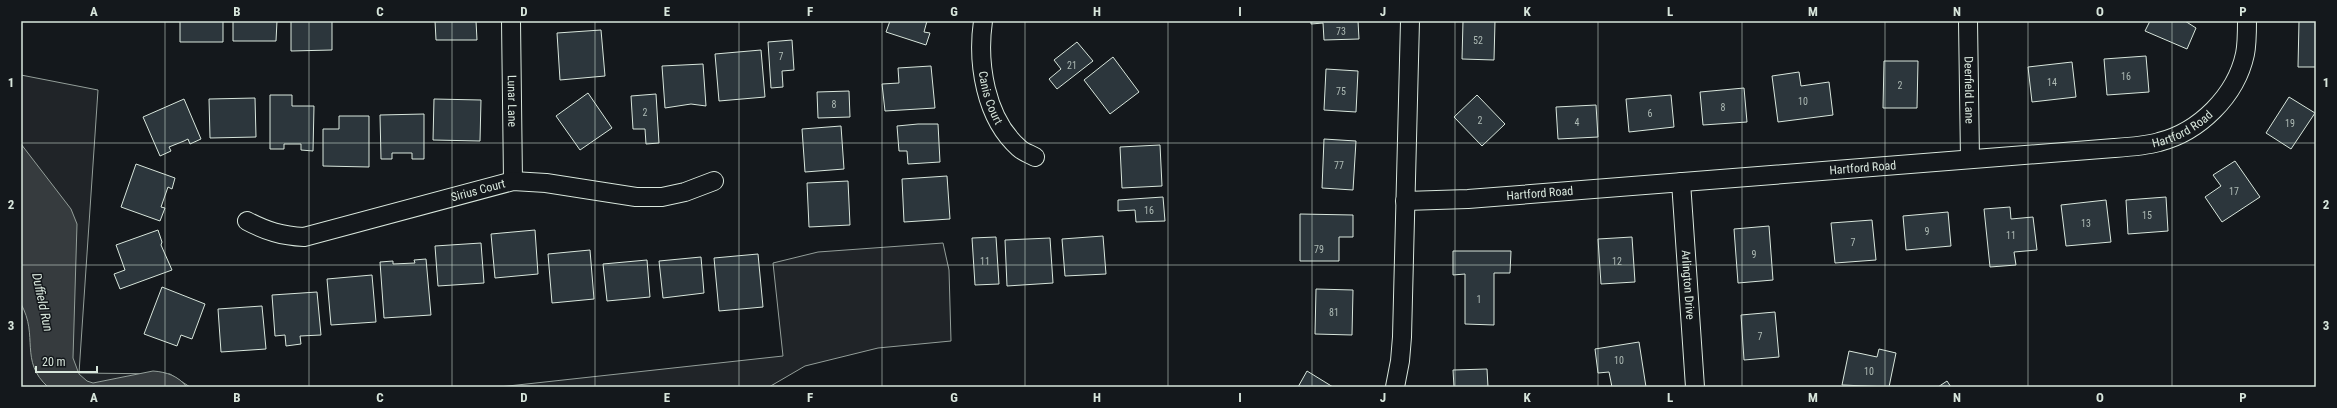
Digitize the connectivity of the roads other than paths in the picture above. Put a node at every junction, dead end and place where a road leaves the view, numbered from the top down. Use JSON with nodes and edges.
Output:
{"nodes":[{"id":1,"x":511,"y":21,"type":"edge"},
{"id":2,"x":983,"y":21,"type":"edge"},
{"id":3,"x":1410,"y":21,"type":"edge"},
{"id":4,"x":1968,"y":21,"type":"edge"},
{"id":5,"x":2247,"y":21,"type":"edge"},
{"id":6,"x":1035,"y":157,"type":"dead end"},
{"id":7,"x":1970,"y":159,"type":"junction"},
{"id":8,"x":513,"y":181,"type":"junction"},
{"id":9,"x":714,"y":181,"type":"dead end"},
{"id":10,"x":1681,"y":182,"type":"junction"},
{"id":11,"x":1406,"y":201,"type":"junction"},
{"id":12,"x":247,"y":221,"type":"dead end"},
{"id":13,"x":1395,"y":387,"type":"edge"},
{"id":14,"x":1695,"y":387,"type":"edge"}],
"edges":[{"from":1,"to":8,"type":"street","name":"Lunar Lane"},
{"from":2,"to":6,"type":"street","name":"Canis Court"},
{"from":3,"to":11,"type":"street"},
{"from":4,"to":7,"type":"street","name":"Deerfield Lane"},
{"from":5,"to":7,"type":"street","name":"Hartford Road"},
{"from":7,"to":10,"type":"street","name":"Hartford Road"},
{"from":8,"to":9,"type":"street","name":"Sirius Court"},
{"from":8,"to":12,"type":"street","name":"Sirius Court"},
{"from":10,"to":11,"type":"street","name":"Hartford Road"},
{"from":10,"to":14,"type":"street","name":"Arlington Drive"},
{"from":11,"to":13,"type":"street"}]}
